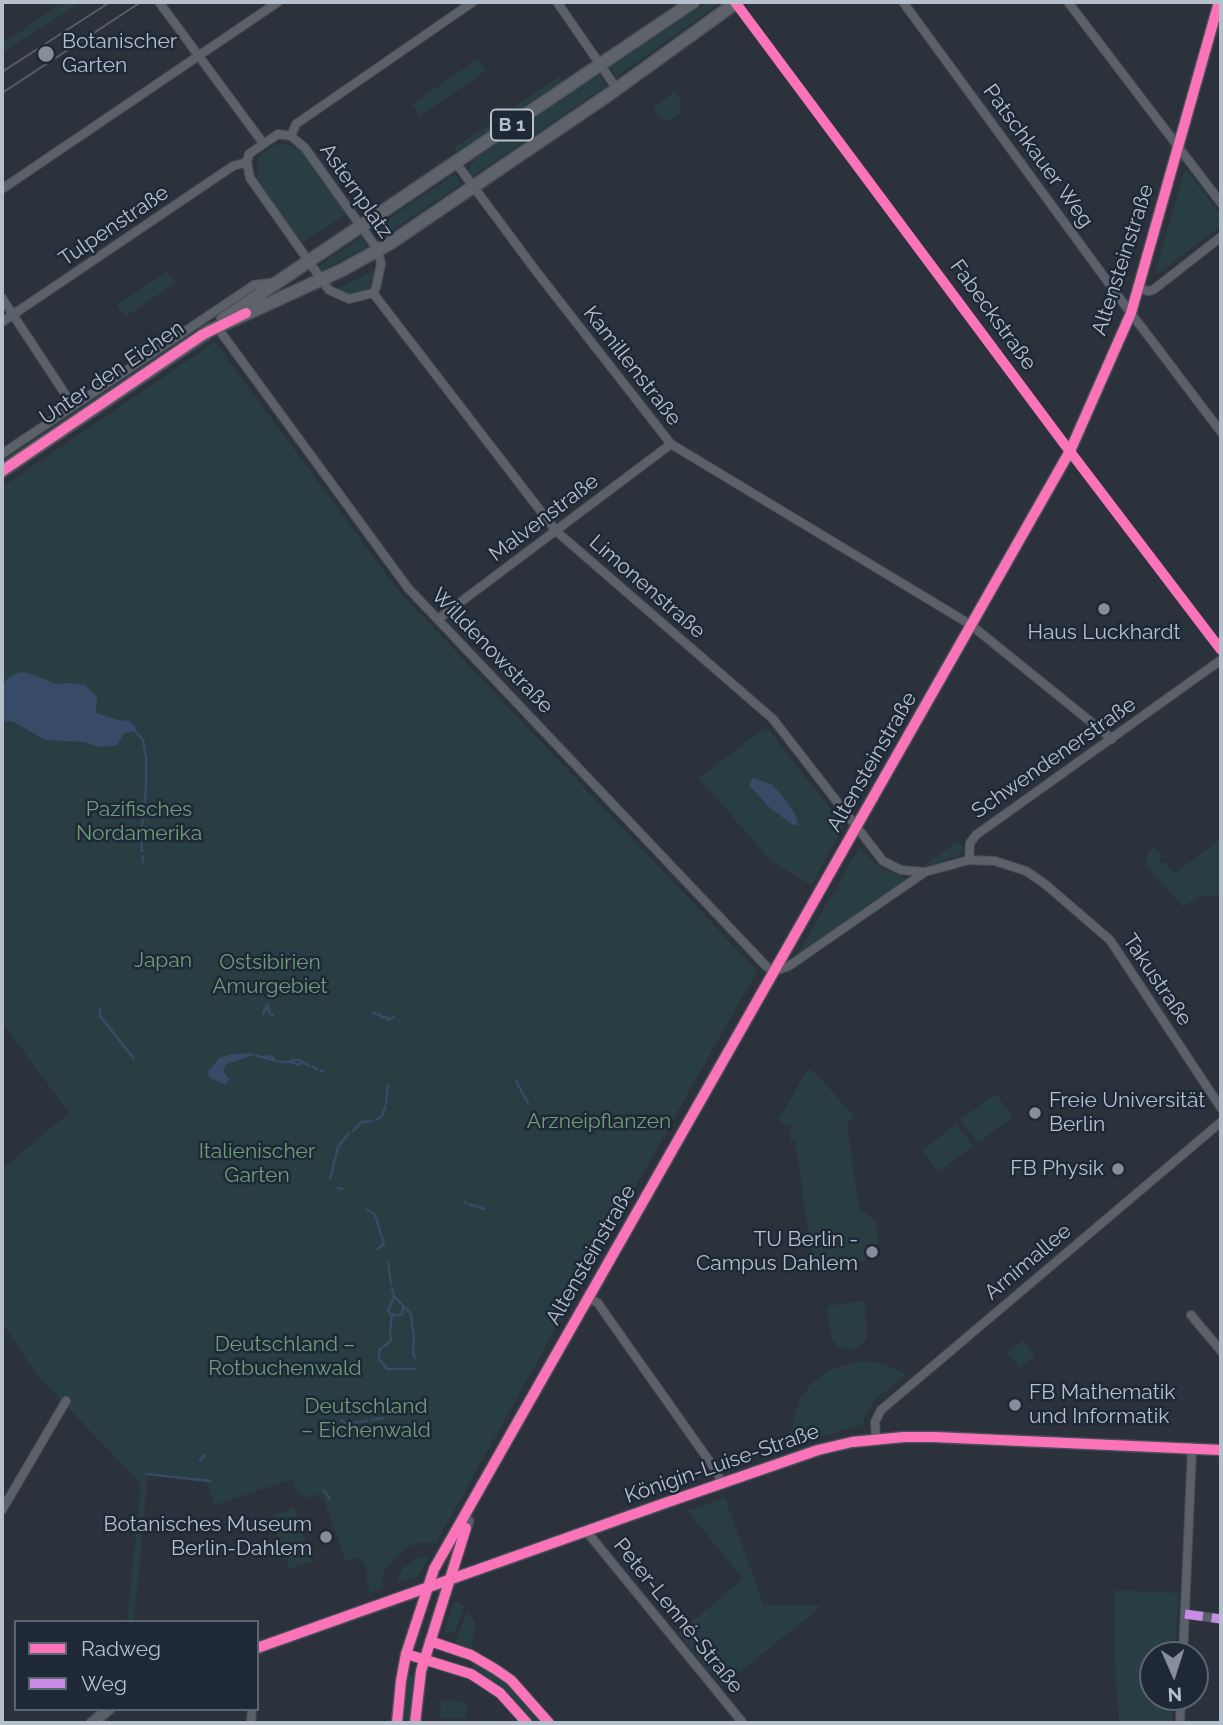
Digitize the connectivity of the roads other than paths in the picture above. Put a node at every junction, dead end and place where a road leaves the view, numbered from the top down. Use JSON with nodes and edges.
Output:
{"nodes":[{"id":1,"x":278,"y":2,"type":"edge"},
{"id":2,"x":473,"y":2,"type":"edge"},
{"id":3,"x":557,"y":2,"type":"edge"},
{"id":4,"x":693,"y":2,"type":"edge"},
{"id":5,"x":736,"y":2,"type":"edge"},
{"id":6,"x":903,"y":2,"type":"edge"},
{"id":7,"x":1068,"y":2,"type":"edge"},
{"id":8,"x":1219,"y":2,"type":"edge"},
{"id":9,"x":160,"y":4,"type":"edge"},
{"id":10,"x":199,"y":56,"type":"junction"},
{"id":11,"x":600,"y":65,"type":"junction"},
{"id":12,"x":617,"y":89,"type":"junction"},
{"id":13,"x":291,"y":136,"type":"junction"},
{"id":14,"x":263,"y":143,"type":"junction"},
{"id":15,"x":1178,"y":147,"type":"junction"},
{"id":16,"x":247,"y":162,"type":"junction"},
{"id":17,"x":456,"y":163,"type":"junction"},
{"id":18,"x":473,"y":187,"type":"junction"},
{"id":19,"x":2,"y":189,"type":"edge"},
{"id":20,"x":1221,"y":203,"type":"edge"},
{"id":21,"x":362,"y":227,"type":"junction"},
{"id":22,"x":1221,"y":237,"type":"edge"},
{"id":23,"x":378,"y":250,"type":"junction"},
{"id":24,"x":309,"y":262,"type":"junction"},
{"id":25,"x":321,"y":280,"type":"junction"},
{"id":26,"x":279,"y":282,"type":"junction"},
{"id":27,"x":1139,"y":288,"type":"junction"},
{"id":28,"x":373,"y":293,"type":"junction"},
{"id":29,"x":2,"y":298,"type":"edge"},
{"id":30,"x":1131,"y":313,"type":"junction"},
{"id":31,"x":13,"y":315,"type":"junction"},
{"id":32,"x":2,"y":322,"type":"edge"},
{"id":33,"x":213,"y":329,"type":"junction"},
{"id":34,"x":73,"y":406,"type":"junction"},
{"id":35,"x":1221,"y":432,"type":"edge"},
{"id":36,"x":671,"y":444,"type":"junction"},
{"id":37,"x":1070,"y":451,"type":"junction"},
{"id":38,"x":2,"y":454,"type":"edge"},
{"id":39,"x":2,"y":471,"type":"edge"},
{"id":40,"x":556,"y":531,"type":"junction"},
{"id":41,"x":438,"y":619,"type":"junction"},
{"id":42,"x":971,"y":625,"type":"junction"},
{"id":43,"x":1221,"y":650,"type":"edge"},
{"id":44,"x":1221,"y":660,"type":"edge"},
{"id":45,"x":1112,"y":739,"type":"junction"},
{"id":46,"x":856,"y":828,"type":"junction"},
{"id":47,"x":969,"y":860,"type":"junction"},
{"id":48,"x":925,"y":872,"type":"junction"},
{"id":49,"x":775,"y":971,"type":"junction"},
{"id":50,"x":1221,"y":1108,"type":"edge"},
{"id":51,"x":1221,"y":1122,"type":"edge"},
{"id":52,"x":589,"y":1298,"type":"junction"},
{"id":53,"x":1191,"y":1315,"type":"dead end"},
{"id":54,"x":1221,"y":1351,"type":"edge"},
{"id":55,"x":66,"y":1401,"type":"dead end"},
{"id":56,"x":876,"y":1439,"type":"junction"},
{"id":57,"x":1192,"y":1449,"type":"junction"},
{"id":58,"x":1221,"y":1450,"type":"edge"},
{"id":59,"x":722,"y":1484,"type":"junction"},
{"id":60,"x":473,"y":1505,"type":"junction"},
{"id":61,"x":2,"y":1510,"type":"edge"},
{"id":62,"x":587,"y":1532,"type":"junction"},
{"id":63,"x":451,"y":1580,"type":"junction"},
{"id":64,"x":427,"y":1588,"type":"junction"},
{"id":65,"x":1185,"y":1614,"type":"junction"},
{"id":66,"x":1221,"y":1619,"type":"edge"},
{"id":67,"x":430,"y":1641,"type":"junction"},
{"id":68,"x":1184,"y":1641,"type":"edge"},
{"id":69,"x":259,"y":1647,"type":"edge"},
{"id":70,"x":406,"y":1654,"type":"junction"},
{"id":71,"x":471,"y":1655,"type":"junction"},
{"id":72,"x":425,"y":1658,"type":"junction"},
{"id":73,"x":463,"y":1671,"type":"junction"},
{"id":74,"x":107,"y":1711,"type":"edge"},
{"id":75,"x":92,"y":1723,"type":"edge"},
{"id":76,"x":397,"y":1723,"type":"edge"},
{"id":77,"x":415,"y":1723,"type":"edge"},
{"id":78,"x":527,"y":1723,"type":"edge"},
{"id":79,"x":549,"y":1723,"type":"edge"},
{"id":80,"x":743,"y":1723,"type":"edge"}],
"edges":[{"from":1,"to":10,"type":"street"},
{"from":2,"to":13,"type":"street"},
{"from":3,"to":11,"type":"street"},
{"from":4,"to":11,"type":"main road","name":"Unter den Eichen","number":"B 1"},
{"from":5,"to":12,"type":"main road","name":"Unter den Eichen","number":"B 1"},
{"from":5,"to":37,"type":"street","name":"Fabeckstraße"},
{"from":6,"to":30,"type":"street","name":"Patschkauer Weg"},
{"from":7,"to":15,"type":"street"},
{"from":8,"to":15,"type":"main road","name":"Altensteinstraße"},
{"from":9,"to":10,"type":"street"},
{"from":10,"to":14,"type":"street"},
{"from":10,"to":19,"type":"street"},
{"from":11,"to":12,"type":"street"},
{"from":11,"to":17,"type":"main road","name":"Unter den Eichen","number":"B 1"},
{"from":12,"to":18,"type":"main road","name":"Unter den Eichen","number":"B 1"},
{"from":13,"to":14,"type":"street","name":"Asternplatz"},
{"from":13,"to":21,"type":"street","name":"Asternplatz"},
{"from":14,"to":16,"type":"street"},
{"from":15,"to":20,"type":"street"},
{"from":15,"to":27,"type":"main road","name":"Altensteinstraße"},
{"from":16,"to":24,"type":"street"},
{"from":16,"to":31,"type":"street","name":"Tulpenstraße"},
{"from":17,"to":18,"type":"street","name":"Kamillenstraße"},
{"from":17,"to":21,"type":"main road","name":"Unter den Eichen","number":"B 1"},
{"from":18,"to":23,"type":"main road","name":"Unter den Eichen","number":"B 1"},
{"from":18,"to":36,"type":"street","name":"Kamillenstraße"},
{"from":21,"to":23,"type":"street","name":"Asternplatz"},
{"from":21,"to":24,"type":"main road","name":"Unter den Eichen","number":"B 1"},
{"from":22,"to":27,"type":"street"},
{"from":23,"to":25,"type":"main road","name":"Unter den Eichen","number":"B 1"},
{"from":23,"to":28,"type":"street","name":"Asternplatz"},
{"from":24,"to":25,"type":"street"},
{"from":24,"to":26,"type":"main road","name":"Unter den Eichen","number":"B 1"},
{"from":25,"to":28,"type":"street"},
{"from":25,"to":33,"type":"main road","name":"Unter den Eichen","number":"B 1"},
{"from":26,"to":33,"type":"main road","name":"Unter den Eichen","number":"B 1"},
{"from":26,"to":34,"type":"street","name":"Unter den Eichen"},
{"from":27,"to":30,"type":"main road","name":"Altensteinstraße"},
{"from":28,"to":40,"type":"street","name":"Limonenstraße"},
{"from":29,"to":31,"type":"street"},
{"from":30,"to":35,"type":"street","name":"Patschkauer Weg"},
{"from":30,"to":37,"type":"main road","name":"Altensteinstraße"},
{"from":31,"to":32,"type":"street","name":"Tulpenstraße"},
{"from":31,"to":34,"type":"street"},
{"from":33,"to":39,"type":"main road","name":"Unter den Eichen","number":"B 1"},
{"from":33,"to":41,"type":"street","name":"Willdenowstraße"},
{"from":34,"to":38,"type":"street","name":"Unter den Eichen"},
{"from":36,"to":40,"type":"street","name":"Malvenstraße"},
{"from":36,"to":42,"type":"street","name":"Kamillenstraße"},
{"from":37,"to":42,"type":"main road","name":"Altensteinstraße"},
{"from":37,"to":43,"type":"street","name":"Fabeckstraße"},
{"from":40,"to":41,"type":"street","name":"Malvenstraße"},
{"from":40,"to":46,"type":"street","name":"Limonenstraße"},
{"from":41,"to":49,"type":"street","name":"Willdenowstraße"},
{"from":42,"to":45,"type":"street","name":"Kamillenstraße"},
{"from":42,"to":46,"type":"main road","name":"Altensteinstraße"},
{"from":44,"to":45,"type":"street","name":"Schwendenerstraße"},
{"from":45,"to":47,"type":"street","name":"Schwendenerstraße"},
{"from":46,"to":48,"type":"street","name":"Limonenstraße"},
{"from":46,"to":49,"type":"main road","name":"Altensteinstraße"},
{"from":47,"to":48,"type":"street"},
{"from":47,"to":50,"type":"street","name":"Takustraße"},
{"from":48,"to":49,"type":"street"},
{"from":49,"to":52,"type":"main road","name":"Altensteinstraße"},
{"from":51,"to":56,"type":"street","name":"Arnimallee"},
{"from":52,"to":59,"type":"street"},
{"from":52,"to":60,"type":"main road","name":"Altensteinstraße"},
{"from":53,"to":54,"type":"street"},
{"from":55,"to":61,"type":"street"},
{"from":56,"to":57,"type":"main road","name":"Königin-Luise-Straße"},
{"from":56,"to":59,"type":"main road","name":"Königin-Luise-Straße"},
{"from":57,"to":58,"type":"main road","name":"Königin-Luise-Straße"},
{"from":57,"to":65,"type":"street"},
{"from":59,"to":62,"type":"main road","name":"Königin-Luise-Straße"},
{"from":60,"to":63,"type":"main road","name":"Altensteinstraße"},
{"from":60,"to":64,"type":"main road","name":"Altensteinstraße"},
{"from":62,"to":63,"type":"main road","name":"Königin-Luise-Straße"},
{"from":62,"to":80,"type":"street","name":"Peter-Lenné-Straße"},
{"from":63,"to":64,"type":"main road","name":"Königin-Luise-Straße"},
{"from":63,"to":67,"type":"main road","name":"Altensteinstraße"},
{"from":64,"to":69,"type":"main road","name":"Königin-Luise-Straße"},
{"from":64,"to":70,"type":"main road","name":"Altensteinstraße"},
{"from":65,"to":66,"type":"street"},
{"from":65,"to":68,"type":"street"},
{"from":67,"to":71,"type":"street"},
{"from":67,"to":72,"type":"main road","name":"Altensteinstraße"},
{"from":70,"to":72,"type":"street"},
{"from":70,"to":76,"type":"main road","name":"Altensteinstraße"},
{"from":71,"to":73,"type":"street"},
{"from":71,"to":79,"type":"street"},
{"from":72,"to":73,"type":"street"},
{"from":72,"to":77,"type":"main road","name":"Altensteinstraße"},
{"from":73,"to":78,"type":"street"},
{"from":74,"to":75,"type":"main road"}]}
